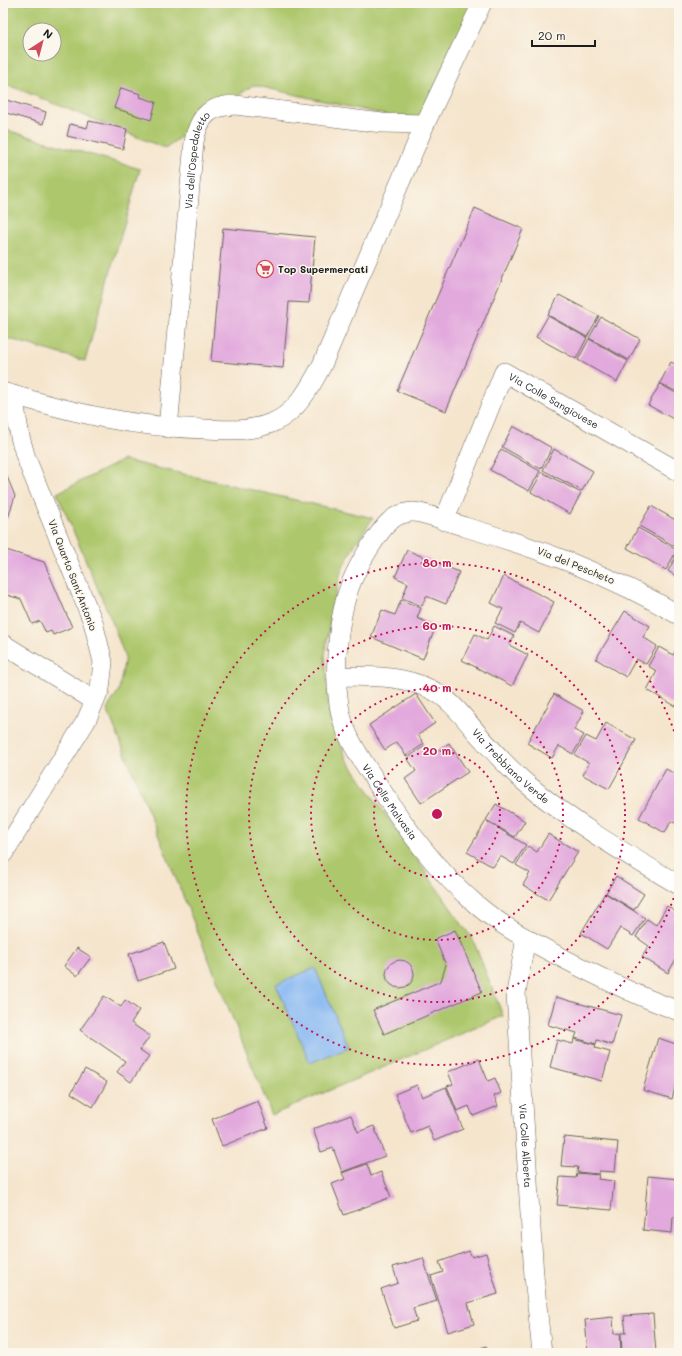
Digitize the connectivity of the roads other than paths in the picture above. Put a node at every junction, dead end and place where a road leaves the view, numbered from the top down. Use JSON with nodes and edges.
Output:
{"nodes":[{"id":1,"x":482,"y":3,"type":"edge"},
{"id":2,"x":425,"y":124,"type":"junction"},
{"id":3,"x":8,"y":393,"type":"edge"},
{"id":4,"x":168,"y":428,"type":"junction"},
{"id":5,"x":679,"y":472,"type":"edge"},
{"id":6,"x":444,"y":520,"type":"junction"},
{"id":7,"x":679,"y":615,"type":"edge"},
{"id":8,"x":3,"y":644,"type":"edge"},
{"id":9,"x":337,"y":676,"type":"junction"},
{"id":10,"x":95,"y":701,"type":"junction"},
{"id":11,"x":3,"y":854,"type":"edge"},
{"id":12,"x":679,"y":884,"type":"edge"},
{"id":13,"x":526,"y":938,"type":"junction"},
{"id":14,"x":679,"y":1011,"type":"edge"},
{"id":15,"x":542,"y":1353,"type":"edge"}],
"edges":[{"from":1,"to":2,"type":"street"},
{"from":2,"to":4,"type":"street"},
{"from":2,"to":4,"type":"street","name":"Via dell'Ospedaletto"},
{"from":3,"to":4,"type":"street"},
{"from":3,"to":10,"type":"street","name":"Via Quarto Sant'Antonio"},
{"from":5,"to":6,"type":"street","name":"Via Colle Sangiovese"},
{"from":6,"to":7,"type":"street","name":"Via del Pescheto"},
{"from":6,"to":9,"type":"street","name":"Via Colle Malvasia"},
{"from":8,"to":10,"type":"street"},
{"from":9,"to":12,"type":"street","name":"Via Trebbiano Verde"},
{"from":9,"to":13,"type":"street","name":"Via Colle Malvasia"},
{"from":10,"to":11,"type":"street","name":"Via Quarto Sant'Antonio"},
{"from":13,"to":14,"type":"street","name":"Via Colle Malvasia"},
{"from":13,"to":15,"type":"street","name":"Via Colle Alberta"}]}
